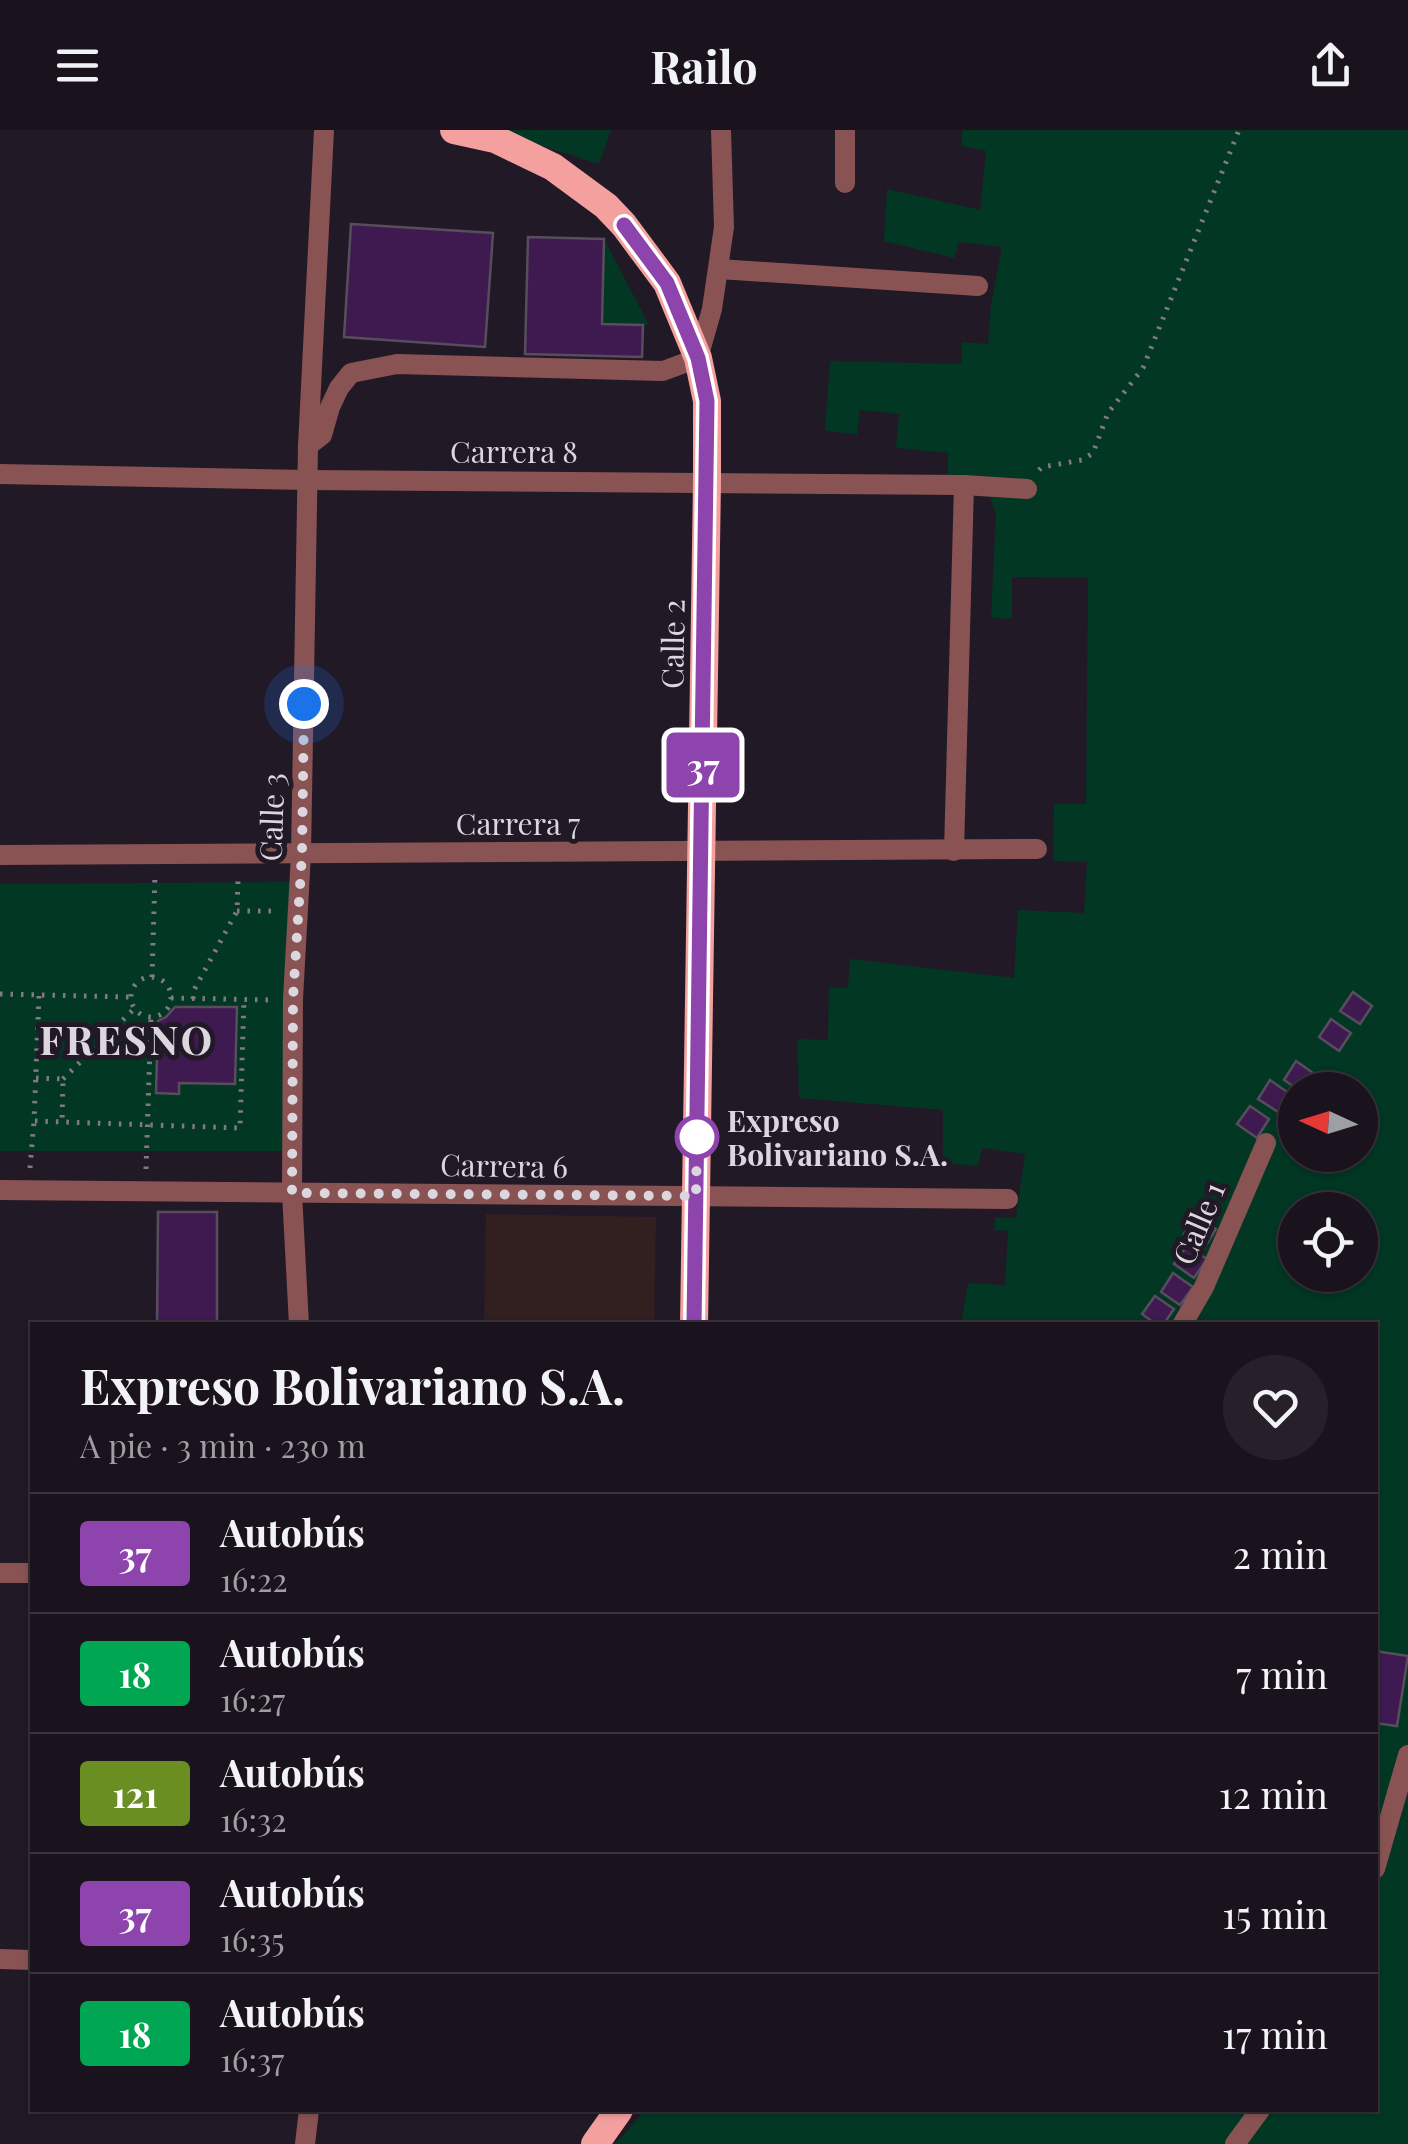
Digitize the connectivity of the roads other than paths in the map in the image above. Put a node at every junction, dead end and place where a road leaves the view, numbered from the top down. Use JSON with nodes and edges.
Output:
{"nodes":[{"id":1,"x":324,"y":130,"type":"edge"},
{"id":2,"x":454,"y":130,"type":"edge"},
{"id":3,"x":721,"y":130,"type":"edge"},
{"id":4,"x":846,"y":130,"type":"edge"},
{"id":5,"x":846,"y":183,"type":"dead end"},
{"id":6,"x":719,"y":268,"type":"junction"},
{"id":7,"x":978,"y":286,"type":"dead end"},
{"id":8,"x":698,"y":358,"type":"junction"},
{"id":9,"x":308,"y":446,"type":"junction"},
{"id":10,"x":0,"y":474,"type":"edge"},
{"id":11,"x":307,"y":480,"type":"junction"},
{"id":12,"x":708,"y":482,"type":"junction"},
{"id":13,"x":964,"y":485,"type":"junction"},
{"id":14,"x":1027,"y":489,"type":"road end"},
{"id":15,"x":1037,"y":849,"type":"dead end"},
{"id":16,"x":954,"y":851,"type":"junction"},
{"id":17,"x":702,"y":852,"type":"junction"},
{"id":18,"x":302,"y":854,"type":"junction"},
{"id":19,"x":0,"y":855,"type":"edge"},
{"id":20,"x":1266,"y":1143,"type":"dead end"},
{"id":21,"x":0,"y":1190,"type":"edge"},
{"id":22,"x":292,"y":1193,"type":"junction"},
{"id":23,"x":696,"y":1196,"type":"junction"},
{"id":24,"x":1008,"y":1199,"type":"dead end"},
{"id":25,"x":299,"y":1322,"type":"edge"},
{"id":26,"x":694,"y":1322,"type":"edge"},
{"id":27,"x":1184,"y":1322,"type":"edge"},
{"id":28,"x":0,"y":1573,"type":"edge"},
{"id":29,"x":30,"y":1573,"type":"edge"},
{"id":30,"x":1408,"y":1755,"type":"edge"},
{"id":31,"x":1378,"y":1858,"type":"edge"},
{"id":32,"x":0,"y":1959,"type":"edge"},
{"id":33,"x":30,"y":1960,"type":"edge"},
{"id":34,"x":309,"y":2112,"type":"edge"},
{"id":35,"x":617,"y":2112,"type":"edge"},
{"id":36,"x":1259,"y":2112,"type":"edge"},
{"id":37,"x":305,"y":2144,"type":"edge"},
{"id":38,"x":595,"y":2144,"type":"edge"},
{"id":39,"x":1236,"y":2144,"type":"edge"}],
"edges":[{"from":1,"to":9,"type":"street","name":"Calle 3"},
{"from":2,"to":8,"type":"highway","name":"Calle 2"},
{"from":3,"to":6,"type":"street"},
{"from":4,"to":5,"type":"street"},
{"from":6,"to":7,"type":"street"},
{"from":6,"to":8,"type":"street"},
{"from":8,"to":9,"type":"street"},
{"from":8,"to":12,"type":"highway","name":"Calle 2"},
{"from":9,"to":11,"type":"street","name":"Calle 3"},
{"from":10,"to":11,"type":"street","name":"Carrera 8"},
{"from":11,"to":12,"type":"street","name":"Carrera 8"},
{"from":11,"to":18,"type":"street","name":"Calle 3"},
{"from":12,"to":13,"type":"street","name":"Carrera 8"},
{"from":12,"to":17,"type":"highway","name":"Calle 2"},
{"from":13,"to":14,"type":"street","name":"Carrera 8"},
{"from":13,"to":16,"type":"street"},
{"from":15,"to":16,"type":"street","name":"Carrera 7"},
{"from":16,"to":17,"type":"street","name":"Carrera 7"},
{"from":17,"to":18,"type":"street","name":"Carrera 7"},
{"from":17,"to":23,"type":"highway","name":"Calle 2"},
{"from":18,"to":19,"type":"street","name":"Carrera 7"},
{"from":18,"to":22,"type":"street","name":"Calle 3"},
{"from":20,"to":27,"type":"street","name":"Calle 1"},
{"from":21,"to":22,"type":"street","name":"Carrera 6"},
{"from":22,"to":23,"type":"street","name":"Carrera 6"},
{"from":22,"to":25,"type":"street","name":"Calle 3"},
{"from":23,"to":24,"type":"street","name":"Carrera 6"},
{"from":23,"to":26,"type":"highway","name":"Calle 2"},
{"from":28,"to":29,"type":"street"},
{"from":30,"to":31,"type":"street"},
{"from":32,"to":33,"type":"street"},
{"from":34,"to":37,"type":"street"},
{"from":35,"to":38,"type":"highway"},
{"from":36,"to":39,"type":"street"}]}
